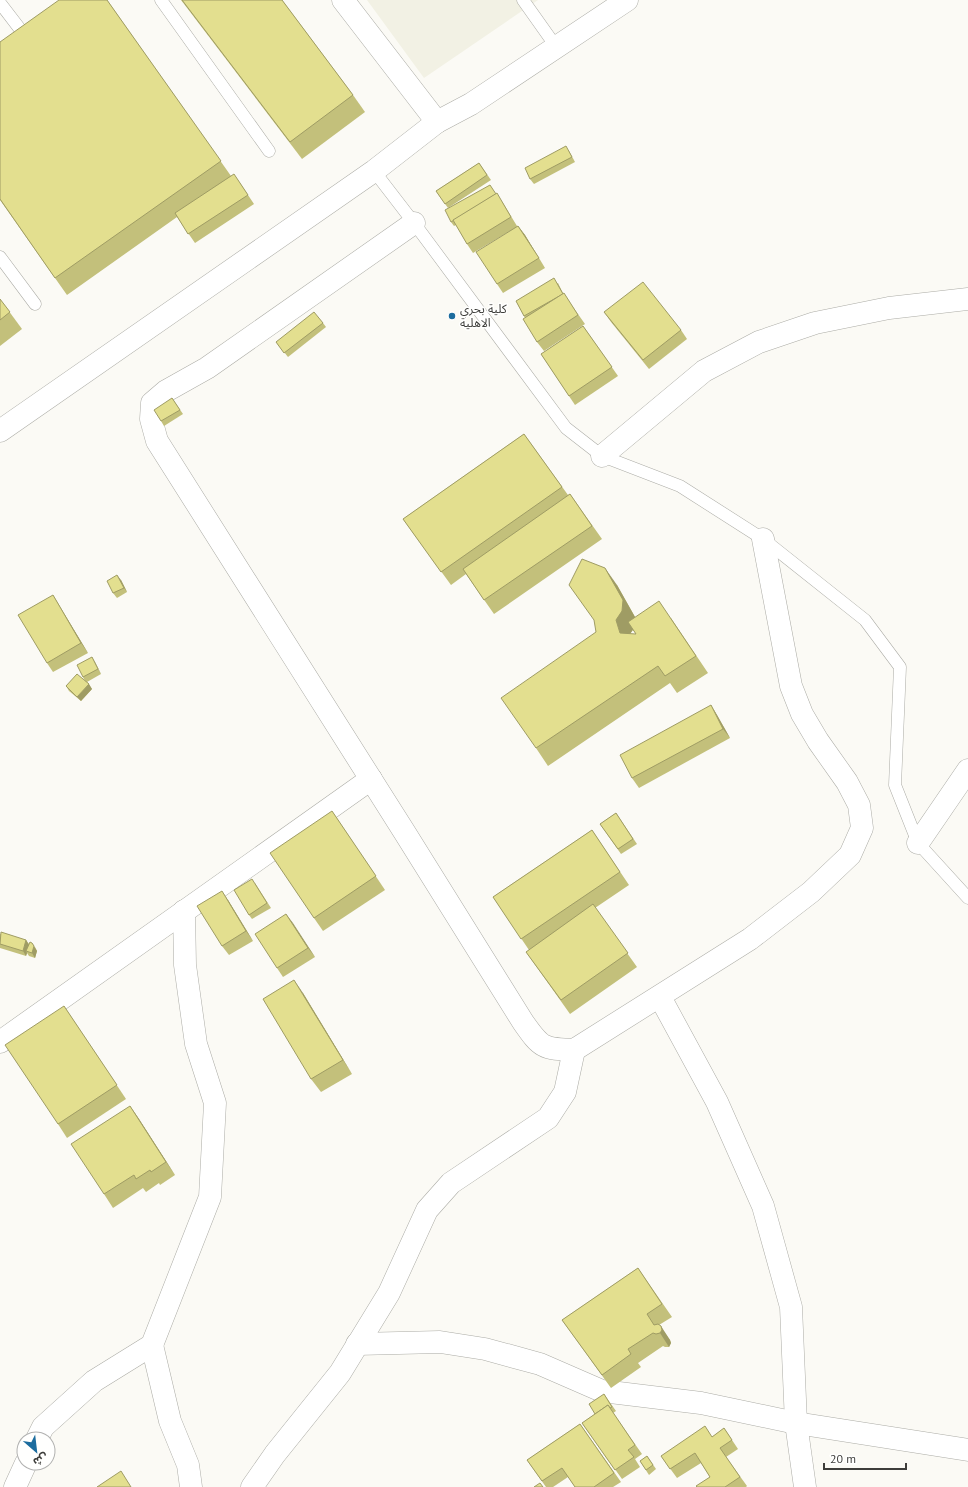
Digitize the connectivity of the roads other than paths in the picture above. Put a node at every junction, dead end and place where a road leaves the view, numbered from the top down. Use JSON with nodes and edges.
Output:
{"nodes":[{"id":1,"x":161,"y":0,"type":"edge"},
{"id":2,"x":343,"y":0,"type":"edge"},
{"id":3,"x":523,"y":0,"type":"edge"},
{"id":4,"x":626,"y":0,"type":"edge"},
{"id":5,"x":0,"y":3,"type":"edge"},
{"id":6,"x":35,"y":25,"type":"edge"},
{"id":7,"x":23,"y":33,"type":"junction"},
{"id":8,"x":12,"y":42,"type":"edge"},
{"id":9,"x":557,"y":48,"type":"junction"},
{"id":10,"x":437,"y":122,"type":"junction"},
{"id":11,"x":269,"y":152,"type":"dead end"},
{"id":12,"x":374,"y":171,"type":"junction"},
{"id":13,"x":414,"y":223,"type":"junction"},
{"id":14,"x":0,"y":257,"type":"edge"},
{"id":15,"x":968,"y":299,"type":"edge"},
{"id":16,"x":35,"y":304,"type":"dead end"},
{"id":17,"x":0,"y":430,"type":"edge"},
{"id":18,"x":602,"y":456,"type":"junction"},
{"id":19,"x":763,"y":539,"type":"junction"},
{"id":20,"x":968,"y":770,"type":"edge"},
{"id":21,"x":371,"y":779,"type":"junction"},
{"id":22,"x":918,"y":843,"type":"junction"},
{"id":23,"x":968,"y":898,"type":"edge"},
{"id":24,"x":184,"y":911,"type":"junction"},
{"id":25,"x":660,"y":997,"type":"junction"},
{"id":26,"x":0,"y":1042,"type":"edge"},
{"id":27,"x":574,"y":1050,"type":"junction"},
{"id":28,"x":357,"y":1344,"type":"junction"},
{"id":29,"x":152,"y":1345,"type":"junction"},
{"id":30,"x":796,"y":1422,"type":"junction"},
{"id":31,"x":41,"y":1431,"type":"edge"},
{"id":32,"x":968,"y":1450,"type":"edge"},
{"id":33,"x":22,"y":1471,"type":"edge"},
{"id":34,"x":15,"y":1487,"type":"edge"},
{"id":35,"x":191,"y":1487,"type":"edge"},
{"id":36,"x":252,"y":1487,"type":"edge"},
{"id":37,"x":805,"y":1487,"type":"edge"}],
"edges":[{"from":1,"to":11,"type":"lane"},
{"from":2,"to":10,"type":"street"},
{"from":3,"to":9,"type":"lane"},
{"from":4,"to":9,"type":"street"},
{"from":5,"to":7,"type":"lane"},
{"from":6,"to":7,"type":"lane"},
{"from":7,"to":8,"type":"lane"},
{"from":9,"to":10,"type":"street"},
{"from":10,"to":12,"type":"street"},
{"from":12,"to":13,"type":"lane"},
{"from":12,"to":17,"type":"street"},
{"from":13,"to":18,"type":"lane"},
{"from":13,"to":21,"type":"street"},
{"from":14,"to":16,"type":"lane"},
{"from":15,"to":18,"type":"street"},
{"from":18,"to":19,"type":"lane"},
{"from":19,"to":22,"type":"lane"},
{"from":19,"to":25,"type":"street"},
{"from":20,"to":22,"type":"street"},
{"from":21,"to":24,"type":"street"},
{"from":21,"to":27,"type":"street"},
{"from":22,"to":23,"type":"lane"},
{"from":24,"to":26,"type":"street"},
{"from":24,"to":29,"type":"street"},
{"from":25,"to":27,"type":"street"},
{"from":25,"to":30,"type":"street"},
{"from":27,"to":28,"type":"street"},
{"from":28,"to":30,"type":"street"},
{"from":28,"to":36,"type":"street"},
{"from":29,"to":31,"type":"street"},
{"from":29,"to":35,"type":"street"},
{"from":30,"to":32,"type":"street"},
{"from":30,"to":37,"type":"street"},
{"from":33,"to":34,"type":"street"}]}
